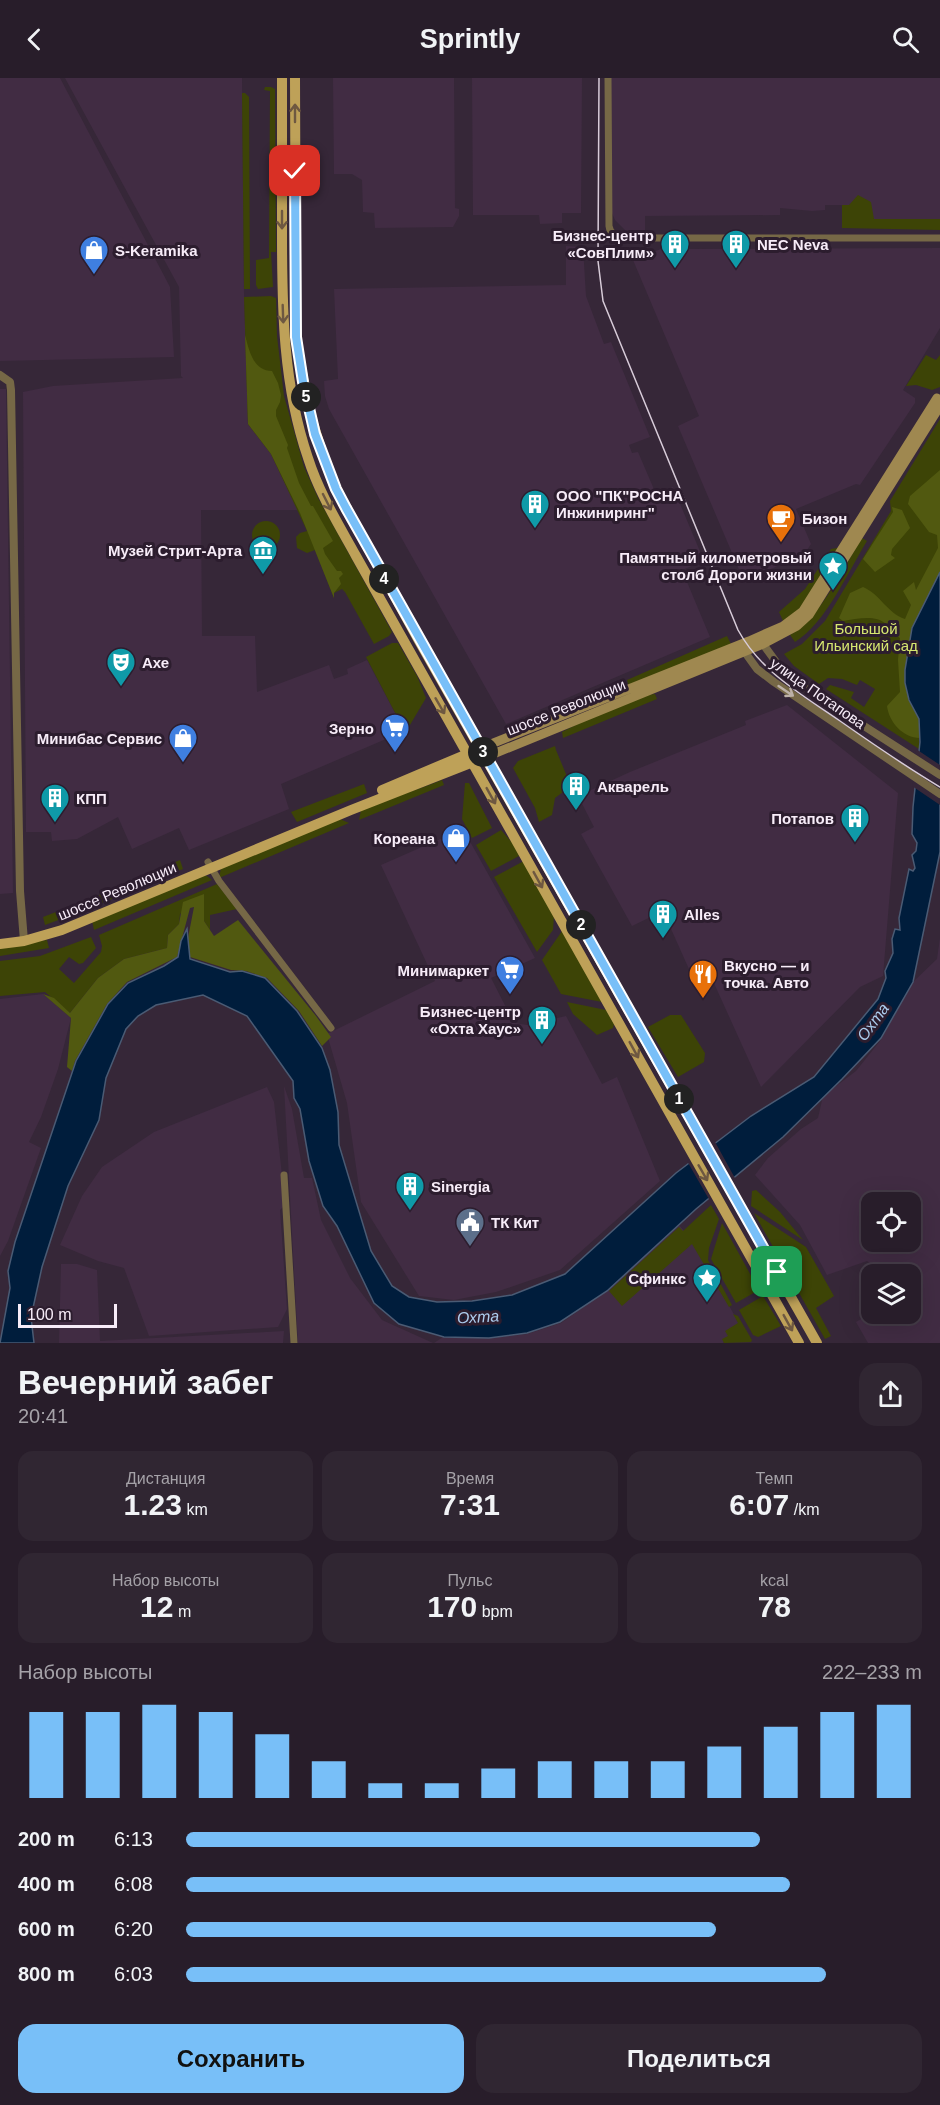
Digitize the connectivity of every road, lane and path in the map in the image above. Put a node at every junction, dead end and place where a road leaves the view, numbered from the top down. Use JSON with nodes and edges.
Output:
{"nodes":[{"id":1,"x":282,"y":78,"type":"edge"},
{"id":2,"x":295,"y":78,"type":"edge"},
{"id":3,"x":608,"y":78,"type":"edge"},
{"id":4,"x":940,"y":238,"type":"edge"},
{"id":5,"x":0,"y":375,"type":"edge"},
{"id":6,"x":939,"y":400,"type":"edge"},
{"id":7,"x":749,"y":641,"type":"junction"},
{"id":8,"x":763,"y":644,"type":"junction"},
{"id":9,"x":744,"y":651,"type":"junction"},
{"id":10,"x":484,"y":752,"type":"junction"},
{"id":11,"x":470,"y":758,"type":"junction"},
{"id":12,"x":940,"y":776,"type":"edge"},
{"id":13,"x":940,"y":794,"type":"edge"},
{"id":14,"x":210,"y":866,"type":"junction"},
{"id":15,"x":0,"y":937,"type":"edge"},
{"id":16,"x":23,"y":938,"type":"junction"},
{"id":17,"x":0,"y":944,"type":"edge"},
{"id":18,"x":331,"y":1028,"type":"dead end"},
{"id":19,"x":699,"y":1135,"type":"junction"},
{"id":20,"x":687,"y":1143,"type":"junction"},
{"id":21,"x":284,"y":1175,"type":"dead end"},
{"id":22,"x":729,"y":1187,"type":"junction"},
{"id":23,"x":717,"y":1196,"type":"junction"},
{"id":24,"x":294,"y":1343,"type":"edge"},
{"id":25,"x":799,"y":1343,"type":"edge"},
{"id":26,"x":817,"y":1343,"type":"edge"}],
"edges":[{"from":1,"to":11,"type":"main road","one_way":true},
{"from":10,"to":2,"type":"main road","one_way":true},
{"from":3,"to":4,"type":"street"},
{"from":5,"to":16,"type":"street"},
{"from":6,"to":7,"type":"main road","name":"шоссе Революции"},
{"from":6,"to":8,"type":"main road","name":"шоссе Революции"},
{"from":7,"to":8,"type":"main road","name":"улица Потапова"},
{"from":7,"to":9,"type":"main road"},
{"from":7,"to":10,"type":"main road","name":"шоссе Революции"},
{"from":8,"to":9,"type":"main road","name":"шоссе Революции"},
{"from":8,"to":12,"type":"street","name":"улица Потапова"},
{"from":9,"to":10,"type":"main road","name":"шоссе Революции"},
{"from":9,"to":13,"type":"street","name":"улица Потапова","one_way":true},
{"from":10,"to":11,"type":"main road","name":"шоссе Революции"},
{"from":10,"to":19,"type":"main road"},
{"from":11,"to":14,"type":"main road","name":"шоссе Революции"},
{"from":11,"to":20,"type":"main road","one_way":true},
{"from":14,"to":16,"type":"main road","name":"шоссе Революции"},
{"from":14,"to":18,"type":"street"},
{"from":15,"to":16,"type":"main road","name":"шоссе Революции"},
{"from":16,"to":17,"type":"main road","name":"шоссе Революции"},
{"from":19,"to":20,"type":"main road"},
{"from":19,"to":22,"type":"main road"},
{"from":20,"to":23,"type":"main road","one_way":true},
{"from":21,"to":24,"type":"street"},
{"from":22,"to":23,"type":"main road"},
{"from":22,"to":26,"type":"main road"},
{"from":23,"to":25,"type":"main road","one_way":true}]}
